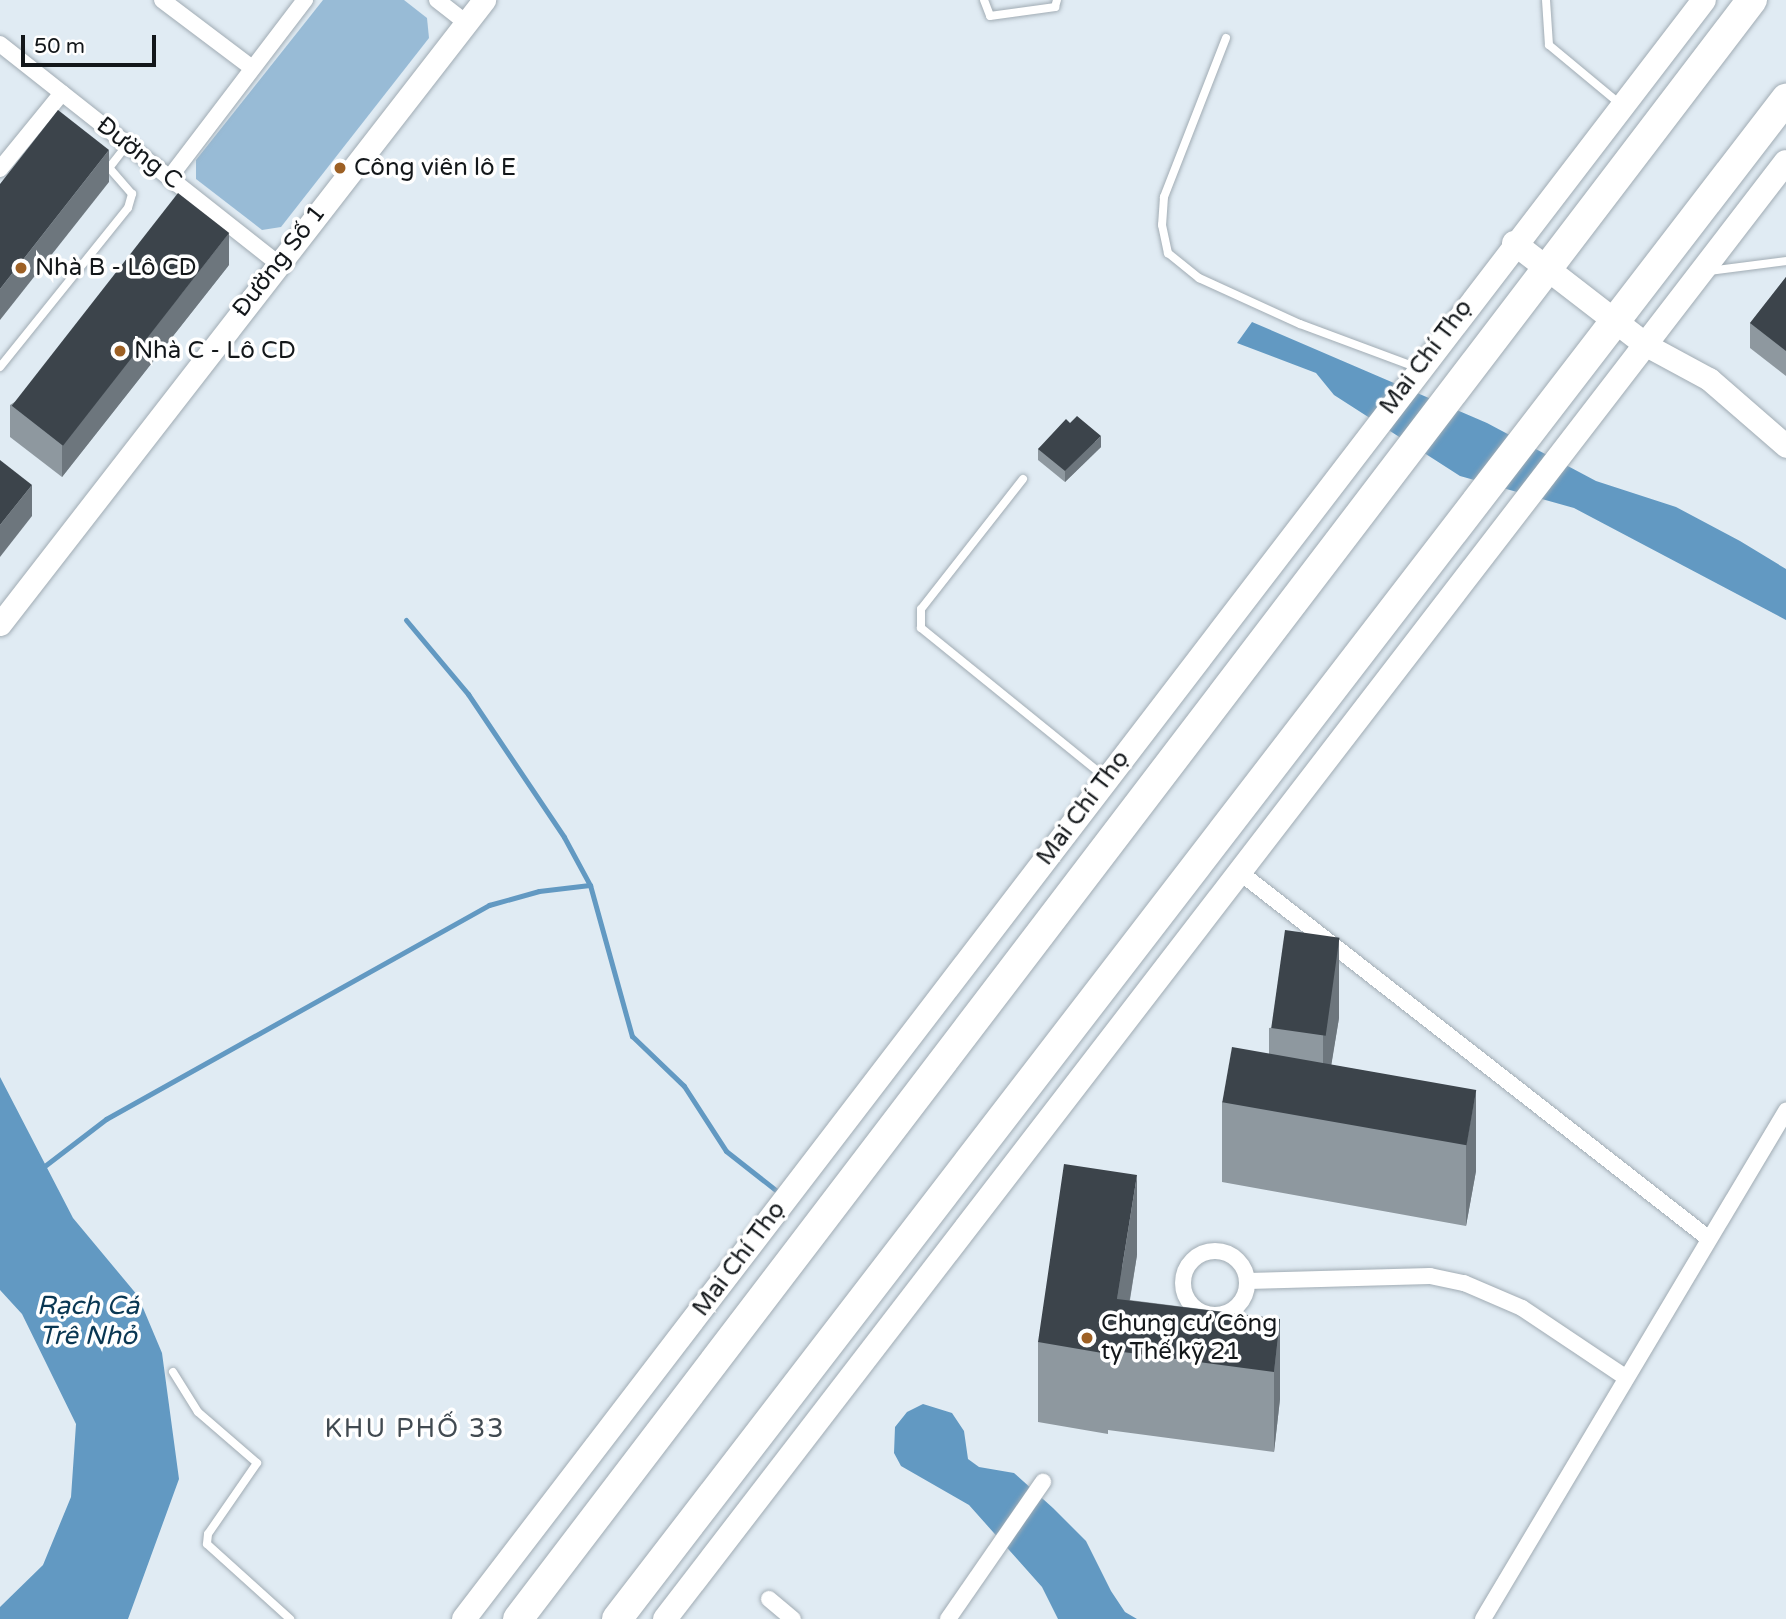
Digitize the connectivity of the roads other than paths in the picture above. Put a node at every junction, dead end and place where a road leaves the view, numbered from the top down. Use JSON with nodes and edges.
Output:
{"nodes":[{"id":1,"x":162,"y":0,"type":"edge"},
{"id":2,"x":306,"y":0,"type":"edge"},
{"id":3,"x":437,"y":0,"type":"edge"},
{"id":4,"x":484,"y":0,"type":"edge"},
{"id":5,"x":984,"y":0,"type":"edge"},
{"id":6,"x":1057,"y":0,"type":"edge"},
{"id":7,"x":1546,"y":0,"type":"edge"},
{"id":8,"x":1704,"y":0,"type":"edge"},
{"id":9,"x":1752,"y":0,"type":"edge"},
{"id":10,"x":466,"y":23,"type":"junction"},
{"id":11,"x":1226,"y":38,"type":"dead end"},
{"id":12,"x":0,"y":44,"type":"edge"},
{"id":13,"x":251,"y":68,"type":"junction"},
{"id":14,"x":62,"y":93,"type":"junction"},
{"id":15,"x":1786,"y":99,"type":"edge"},
{"id":16,"x":1622,"y":106,"type":"junction"},
{"id":17,"x":127,"y":145,"type":"junction"},
{"id":18,"x":1786,"y":162,"type":"edge"},
{"id":19,"x":0,"y":169,"type":"edge"},
{"id":20,"x":170,"y":177,"type":"junction"},
{"id":21,"x":1514,"y":243,"type":"junction"},
{"id":22,"x":1786,"y":261,"type":"edge"},
{"id":23,"x":277,"y":263,"type":"junction"},
{"id":24,"x":1547,"y":268,"type":"junction"},
{"id":25,"x":1702,"y":272,"type":"junction"},
{"id":26,"x":1616,"y":321,"type":"junction"},
{"id":27,"x":1646,"y":345,"type":"junction"},
{"id":28,"x":0,"y":367,"type":"edge"},
{"id":29,"x":1418,"y":368,"type":"junction"},
{"id":30,"x":1786,"y":446,"type":"edge"},
{"id":31,"x":1023,"y":479,"type":"dead end"},
{"id":32,"x":0,"y":624,"type":"edge"},
{"id":33,"x":1106,"y":778,"type":"junction"},
{"id":34,"x":1242,"y":874,"type":"junction"},
{"id":35,"x":1786,"y":1111,"type":"edge"},
{"id":36,"x":1708,"y":1238,"type":"junction"},
{"id":37,"x":1248,"y":1281,"type":"junction"},
{"id":38,"x":173,"y":1372,"type":"dead end"},
{"id":39,"x":1625,"y":1377,"type":"junction"},
{"id":40,"x":1043,"y":1482,"type":"dead end"},
{"id":41,"x":769,"y":1600,"type":"dead end"},
{"id":42,"x":1486,"y":1613,"type":"edge"},
{"id":43,"x":520,"y":1617,"type":"edge"},
{"id":44,"x":290,"y":1619,"type":"edge"},
{"id":45,"x":464,"y":1619,"type":"edge"},
{"id":46,"x":617,"y":1619,"type":"edge"},
{"id":47,"x":665,"y":1619,"type":"edge"},
{"id":48,"x":793,"y":1619,"type":"edge"},
{"id":49,"x":948,"y":1619,"type":"edge"}],
"edges":[{"from":1,"to":13,"type":"street"},
{"from":2,"to":13,"type":"street"},
{"from":3,"to":10,"type":"street"},
{"from":4,"to":10,"type":"street","name":"Đường Số 1"},
{"from":5,"to":6,"type":"lane"},
{"from":7,"to":16,"type":"lane"},
{"from":8,"to":16,"type":"main road","name":"Mai Chí Thọ"},
{"from":9,"to":24,"type":"highway","name":"Mai Chí Thọ"},
{"from":10,"to":23,"type":"street","name":"Đường Số 1"},
{"from":11,"to":29,"type":"lane"},
{"from":12,"to":14,"type":"street","name":"Đường C"},
{"from":13,"to":20,"type":"street"},
{"from":14,"to":17,"type":"street","name":"Đường C"},
{"from":14,"to":19,"type":"street"},
{"from":15,"to":26,"type":"highway"},
{"from":16,"to":21,"type":"main road","name":"Mai Chí Thọ"},
{"from":17,"to":20,"type":"street","name":"Đường C"},
{"from":17,"to":28,"type":"lane"},
{"from":18,"to":25,"type":"main road"},
{"from":20,"to":23,"type":"street","name":"Đường C"},
{"from":21,"to":24,"type":"main road"},
{"from":21,"to":29,"type":"main road","name":"Mai Chí Thọ"},
{"from":22,"to":25,"type":"lane"},
{"from":23,"to":32,"type":"street","name":"Đường Số 1"},
{"from":24,"to":26,"type":"main road"},
{"from":24,"to":43,"type":"highway","name":"Mai Chí Thọ"},
{"from":25,"to":27,"type":"main road"},
{"from":26,"to":27,"type":"main road"},
{"from":26,"to":46,"type":"highway"},
{"from":27,"to":30,"type":"street"},
{"from":27,"to":34,"type":"main road"},
{"from":29,"to":33,"type":"main road","name":"Mai Chí Thọ"},
{"from":31,"to":33,"type":"lane"},
{"from":33,"to":45,"type":"main road","name":"Mai Chí Thọ"},
{"from":34,"to":36,"type":"street"},
{"from":34,"to":47,"type":"main road"},
{"from":35,"to":36,"type":"street"},
{"from":36,"to":39,"type":"street"},
{"from":37,"to":37,"type":"street"},
{"from":37,"to":39,"type":"street"},
{"from":38,"to":44,"type":"lane"},
{"from":39,"to":42,"type":"street"},
{"from":40,"to":49,"type":"street"},
{"from":41,"to":48,"type":"street"}]}
